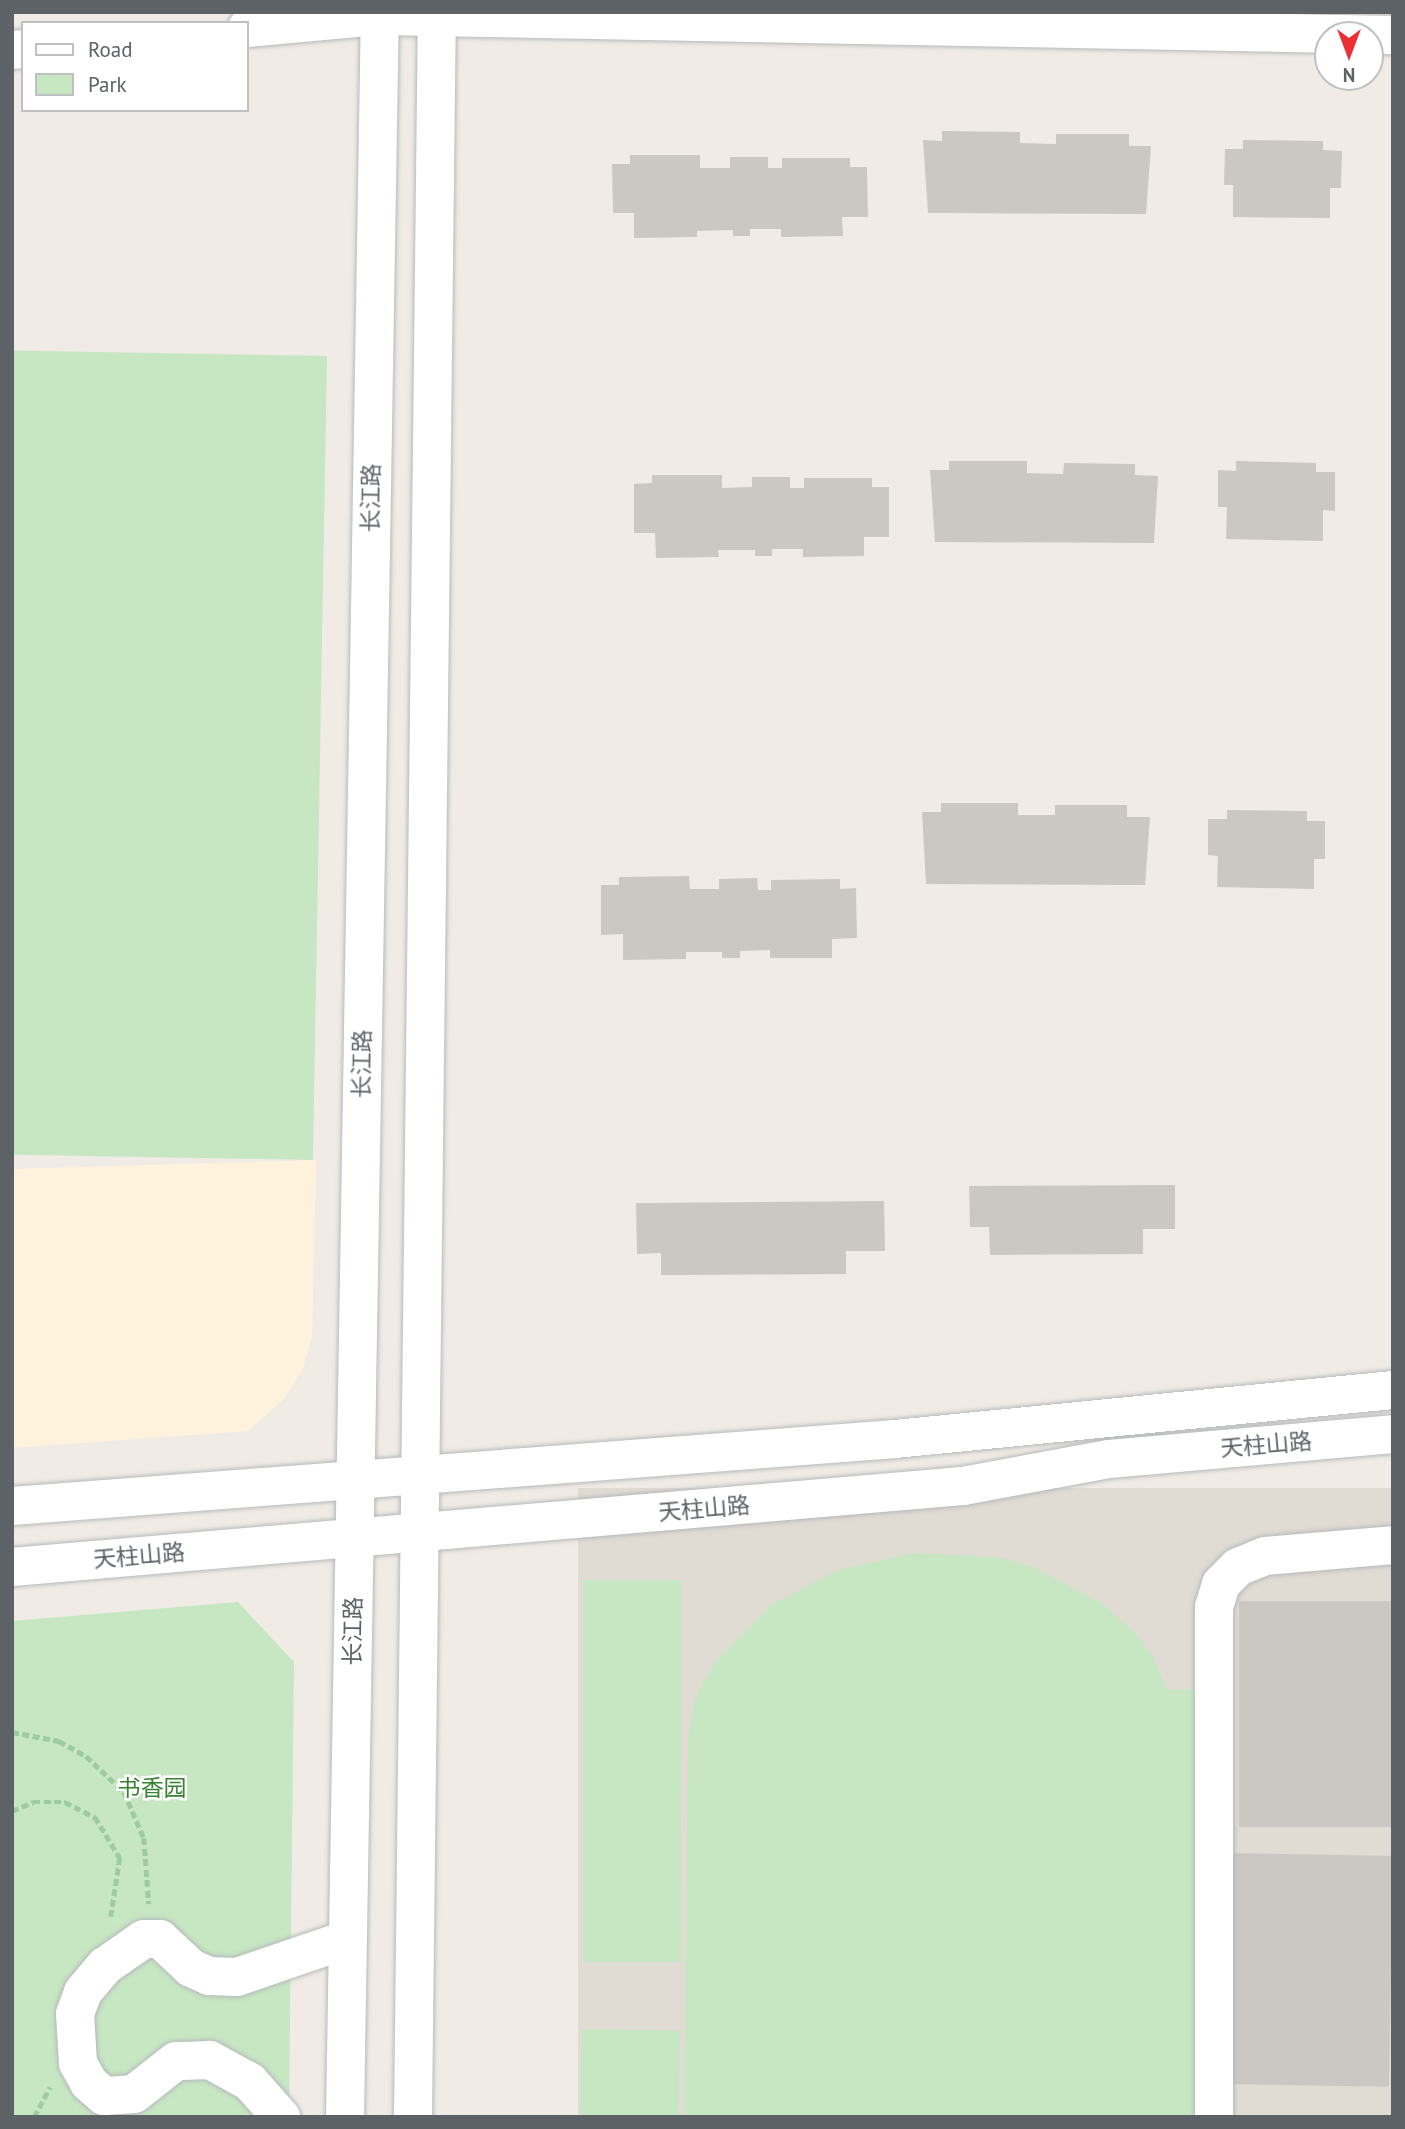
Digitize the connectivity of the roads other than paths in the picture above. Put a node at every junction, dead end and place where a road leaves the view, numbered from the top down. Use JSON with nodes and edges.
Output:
{"nodes":[{"id":1,"x":380,"y":14,"type":"edge"},
{"id":2,"x":437,"y":15,"type":"edge"},
{"id":3,"x":1314,"y":26,"type":"edge"},
{"id":4,"x":248,"y":28,"type":"edge"},
{"id":5,"x":1393,"y":1390,"type":"edge"},
{"id":6,"x":1393,"y":1434,"type":"edge"},
{"id":7,"x":420,"y":1473,"type":"junction"},
{"id":8,"x":355,"y":1478,"type":"junction"},
{"id":9,"x":12,"y":1506,"type":"edge"},
{"id":10,"x":419,"y":1533,"type":"junction"},
{"id":11,"x":354,"y":1538,"type":"junction"},
{"id":12,"x":1393,"y":1545,"type":"edge"},
{"id":13,"x":12,"y":1567,"type":"edge"},
{"id":14,"x":348,"y":1939,"type":"junction"},
{"id":15,"x":281,"y":2117,"type":"edge"},
{"id":16,"x":345,"y":2117,"type":"edge"},
{"id":17,"x":413,"y":2117,"type":"edge"},
{"id":18,"x":1214,"y":2117,"type":"edge"}],
"edges":[{"from":1,"to":2,"type":"street"},
{"from":1,"to":4,"type":"street"},
{"from":1,"to":8,"type":"street","name":"长江路"},
{"from":2,"to":3,"type":"street"},
{"from":2,"to":7,"type":"street"},
{"from":5,"to":7,"type":"street","name":"天柱山路"},
{"from":6,"to":10,"type":"street","name":"天柱山路"},
{"from":7,"to":8,"type":"street","name":"天柱山路"},
{"from":7,"to":10,"type":"street"},
{"from":8,"to":9,"type":"street","name":"天柱山路"},
{"from":8,"to":11,"type":"street","name":"长江路"},
{"from":10,"to":11,"type":"street","name":"天柱山路"},
{"from":10,"to":17,"type":"street"},
{"from":11,"to":13,"type":"street","name":"天柱山路"},
{"from":11,"to":14,"type":"street","name":"长江路"},
{"from":12,"to":18,"type":"street"},
{"from":14,"to":15,"type":"street"},
{"from":14,"to":16,"type":"street","name":"长江路"}]}
